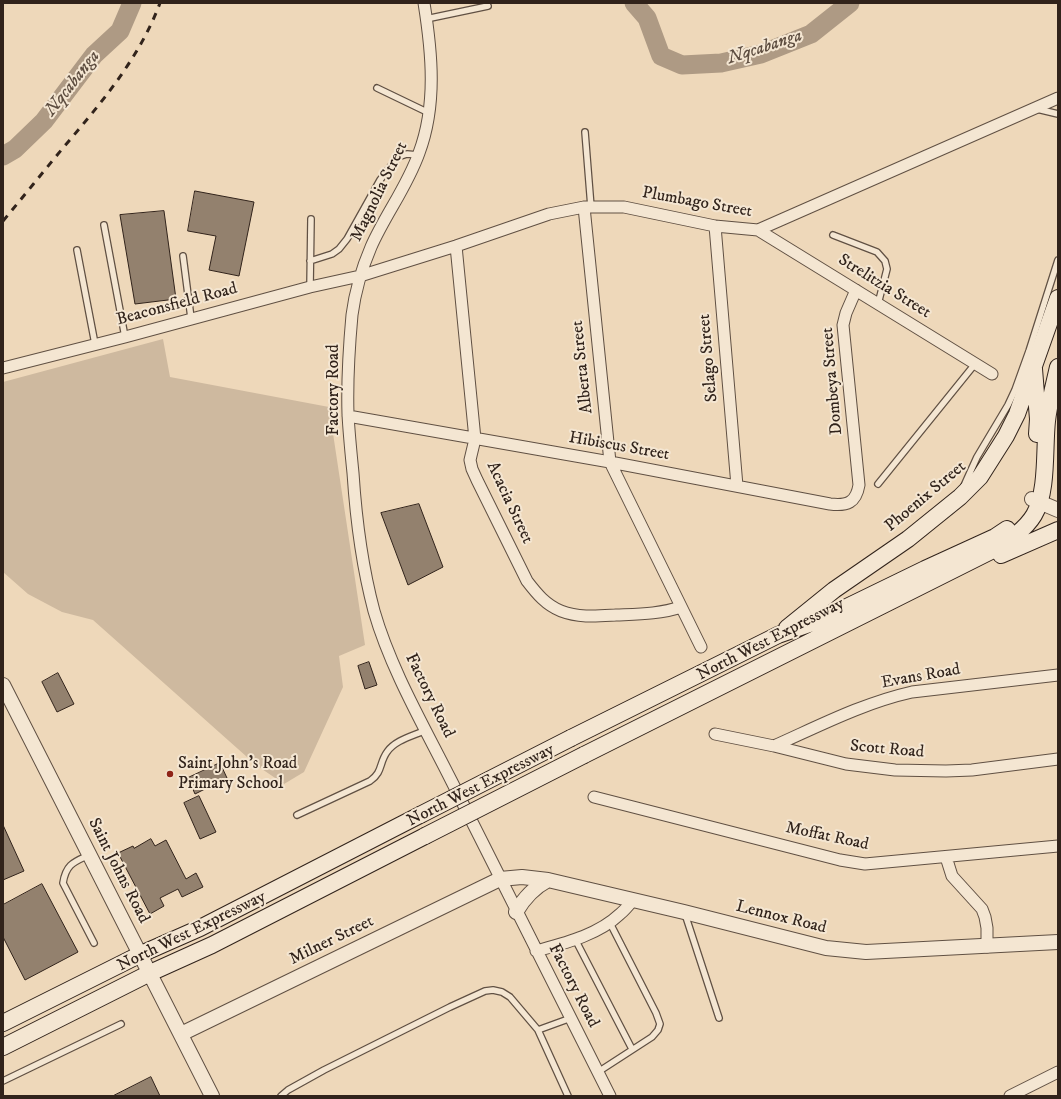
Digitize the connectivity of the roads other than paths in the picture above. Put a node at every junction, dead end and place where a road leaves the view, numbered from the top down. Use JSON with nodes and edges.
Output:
{"nodes":[{"id":1,"x":424,"y":3,"type":"edge"},
{"id":2,"x":488,"y":6,"type":"dead end"},
{"id":3,"x":426,"y":19,"type":"junction"},
{"id":4,"x":377,"y":88,"type":"dead end"},
{"id":5,"x":1058,"y":98,"type":"edge"},
{"id":6,"x":1035,"y":108,"type":"junction"},
{"id":7,"x":430,"y":114,"type":"junction"},
{"id":8,"x":1058,"y":114,"type":"edge"},
{"id":9,"x":585,"y":132,"type":"dead end"},
{"id":10,"x":419,"y":155,"type":"junction"},
{"id":11,"x":587,"y":207,"type":"junction"},
{"id":12,"x":311,"y":219,"type":"dead end"},
{"id":13,"x":104,"y":225,"type":"dead end"},
{"id":14,"x":715,"y":226,"type":"junction"},
{"id":15,"x":758,"y":230,"type":"junction"},
{"id":16,"x":833,"y":235,"type":"dead end"},
{"id":17,"x":456,"y":246,"type":"junction"},
{"id":18,"x":77,"y":250,"type":"dead end"},
{"id":19,"x":183,"y":256,"type":"dead end"},
{"id":20,"x":1058,"y":260,"type":"edge"},
{"id":21,"x":310,"y":261,"type":"junction"},
{"id":22,"x":360,"y":276,"type":"junction"},
{"id":23,"x":310,"y":287,"type":"junction"},
{"id":24,"x":856,"y":290,"type":"junction"},
{"id":25,"x":1058,"y":298,"type":"edge"},
{"id":26,"x":878,"y":304,"type":"junction"},
{"id":27,"x":191,"y":318,"type":"junction"},
{"id":28,"x":124,"y":337,"type":"junction"},
{"id":29,"x":95,"y":344,"type":"junction"},
{"id":30,"x":975,"y":364,"type":"junction"},
{"id":31,"x":1058,"y":366,"type":"edge"},
{"id":32,"x":3,"y":368,"type":"edge"},
{"id":33,"x":1034,"y":369,"type":"junction"},
{"id":34,"x":992,"y":374,"type":"dead end"},
{"id":35,"x":348,"y":416,"type":"junction"},
{"id":36,"x":475,"y":439,"type":"junction"},
{"id":37,"x":610,"y":462,"type":"junction"},
{"id":38,"x":858,"y":472,"type":"joint"},
{"id":39,"x":878,"y":484,"type":"dead end"},
{"id":40,"x":737,"y":486,"type":"junction"},
{"id":41,"x":960,"y":497,"type":"junction"},
{"id":42,"x":1036,"y":501,"type":"junction"},
{"id":43,"x":1058,"y":510,"type":"edge"},
{"id":44,"x":1058,"y":530,"type":"edge"},
{"id":45,"x":902,"y":596,"type":"junction"},
{"id":46,"x":681,"y":607,"type":"junction"},
{"id":47,"x":778,"y":635,"type":"junction"},
{"id":48,"x":701,"y":647,"type":"dead end"},
{"id":49,"x":1058,"y":675,"type":"edge"},
{"id":50,"x":3,"y":685,"type":"edge"},
{"id":51,"x":426,"y":730,"type":"junction"},
{"id":52,"x":715,"y":734,"type":"dead end"},
{"id":53,"x":774,"y":746,"type":"junction"},
{"id":54,"x":1058,"y":759,"type":"edge"},
{"id":55,"x":594,"y":797,"type":"dead end"},
{"id":56,"x":297,"y":815,"type":"dead end"},
{"id":57,"x":1058,"y":846,"type":"edge"},
{"id":58,"x":90,"y":854,"type":"junction"},
{"id":59,"x":946,"y":857,"type":"junction"},
{"id":60,"x":500,"y":879,"type":"junction"},
{"id":61,"x":548,"y":880,"type":"junction"},
{"id":62,"x":633,"y":900,"type":"junction"},
{"id":63,"x":516,"y":912,"type":"junction"},
{"id":64,"x":684,"y":912,"type":"junction"},
{"id":65,"x":610,"y":922,"type":"junction"},
{"id":66,"x":575,"y":939,"type":"junction"},
{"id":67,"x":1058,"y":942,"type":"edge"},
{"id":68,"x":94,"y":943,"type":"dead end"},
{"id":69,"x":987,"y":946,"type":"junction"},
{"id":70,"x":536,"y":951,"type":"junction"},
{"id":71,"x":141,"y":954,"type":"junction"},
{"id":72,"x":150,"y":973,"type":"junction"},
{"id":73,"x":571,"y":1018,"type":"junction"},
{"id":74,"x":719,"y":1018,"type":"dead end"},
{"id":75,"x":3,"y":1023,"type":"edge"},
{"id":76,"x":121,"y":1024,"type":"dead end"},
{"id":77,"x":538,"y":1030,"type":"junction"},
{"id":78,"x":180,"y":1034,"type":"junction"},
{"id":79,"x":3,"y":1047,"type":"edge"},
{"id":80,"x":632,"y":1049,"type":"junction"},
{"id":81,"x":598,"y":1072,"type":"junction"},
{"id":82,"x":1058,"y":1072,"type":"edge"},
{"id":83,"x":3,"y":1081,"type":"edge"},
{"id":84,"x":212,"y":1096,"type":"edge"},
{"id":85,"x":280,"y":1096,"type":"edge"},
{"id":86,"x":568,"y":1096,"type":"edge"},
{"id":87,"x":610,"y":1096,"type":"edge"},
{"id":88,"x":1010,"y":1096,"type":"edge"}],
"edges":[{"from":1,"to":3,"type":"street","name":"Magnolia Street"},
{"from":2,"to":3,"type":"lane"},
{"from":3,"to":7,"type":"street","name":"Magnolia Street"},
{"from":4,"to":7,"type":"lane"},
{"from":5,"to":6,"type":"street","name":"Plumbago Street"},
{"from":6,"to":8,"type":"lane"},
{"from":6,"to":15,"type":"street","name":"Plumbago Street"},
{"from":7,"to":10,"type":"street","name":"Magnolia Street"},
{"from":9,"to":11,"type":"lane"},
{"from":10,"to":21,"type":"lane"},
{"from":10,"to":22,"type":"street","name":"Magnolia Street"},
{"from":11,"to":14,"type":"street","name":"Plumbago Street"},
{"from":11,"to":17,"type":"street","name":"Plumbago Street"},
{"from":11,"to":37,"type":"street","name":"Alberta Street"},
{"from":12,"to":21,"type":"lane"},
{"from":13,"to":28,"type":"lane"},
{"from":14,"to":15,"type":"street","name":"Plumbago Street"},
{"from":14,"to":40,"type":"street","name":"Selago Street"},
{"from":15,"to":24,"type":"street","name":"Strelitzia Street"},
{"from":16,"to":26,"type":"lane"},
{"from":17,"to":22,"type":"street","name":"Plumbago Street"},
{"from":17,"to":36,"type":"street","name":"Acacia Street"},
{"from":18,"to":29,"type":"lane"},
{"from":19,"to":27,"type":"lane"},
{"from":20,"to":41,"type":"lane"},
{"from":21,"to":23,"type":"lane"},
{"from":22,"to":23,"type":"street","name":"Beaconsfield Road"},
{"from":22,"to":35,"type":"street","name":"Factory Road"},
{"from":23,"to":27,"type":"street","name":"Beaconsfield Road"},
{"from":24,"to":26,"type":"street","name":"Strelitzia Street"},
{"from":24,"to":38,"type":"street","name":"Dombeya Street"},
{"from":25,"to":33,"type":"main road","name":"Phoenix Street"},
{"from":26,"to":30,"type":"street","name":"Strelitzia Street"},
{"from":27,"to":28,"type":"street","name":"Beaconsfield Road"},
{"from":28,"to":29,"type":"street","name":"Beaconsfield Road"},
{"from":29,"to":32,"type":"street","name":"Beaconsfield Road"},
{"from":30,"to":34,"type":"street","name":"Strelitzia Street"},
{"from":30,"to":39,"type":"lane"},
{"from":31,"to":42,"type":"main road"},
{"from":33,"to":41,"type":"main road","name":"Phoenix Street"},
{"from":33,"to":42,"type":"main road"},
{"from":35,"to":36,"type":"street","name":"Hibiscus Street"},
{"from":35,"to":51,"type":"street","name":"Factory Road"},
{"from":36,"to":37,"type":"street","name":"Hibiscus Street"},
{"from":36,"to":46,"type":"street","name":"Acacia Street"},
{"from":37,"to":40,"type":"street","name":"Hibiscus Street"},
{"from":37,"to":46,"type":"street","name":"Alberta Street"},
{"from":38,"to":40,"type":"street","name":"Hibiscus Street"},
{"from":41,"to":47,"type":"main road","name":"Phoenix Street"},
{"from":42,"to":43,"type":"street"},
{"from":42,"to":45,"type":"main road","name":"North West Expressway"},
{"from":42,"to":47,"type":"main road"},
{"from":44,"to":45,"type":"main road"},
{"from":45,"to":72,"type":"main road","name":"North West Expressway","bridge":true},
{"from":46,"to":48,"type":"street","name":"Alberta Street"},
{"from":47,"to":71,"type":"main road","name":"North West Expressway","bridge":true},
{"from":49,"to":53,"type":"street","name":"Evans Road"},
{"from":50,"to":58,"type":"street","name":"Saint Johns Road"},
{"from":51,"to":56,"type":"lane"},
{"from":51,"to":60,"type":"street","name":"Factory Road"},
{"from":52,"to":53,"type":"street","name":"Scott Road"},
{"from":53,"to":54,"type":"street","name":"Scott Road"},
{"from":55,"to":59,"type":"street","name":"Moffat Road"},
{"from":57,"to":59,"type":"street","name":"Moffat Road"},
{"from":58,"to":68,"type":"lane"},
{"from":58,"to":71,"type":"street","name":"Saint Johns Road"},
{"from":59,"to":69,"type":"street"},
{"from":60,"to":61,"type":"street","name":"Lennox Road"},
{"from":60,"to":63,"type":"street","name":"Factory Road"},
{"from":60,"to":78,"type":"street","name":"Milner Street"},
{"from":61,"to":62,"type":"street","name":"Lennox Road"},
{"from":61,"to":63,"type":"street"},
{"from":62,"to":64,"type":"street","name":"Lennox Road"},
{"from":62,"to":65,"type":"street"},
{"from":63,"to":70,"type":"street","name":"Factory Road"},
{"from":64,"to":69,"type":"street","name":"Lennox Road"},
{"from":64,"to":74,"type":"lane"},
{"from":65,"to":66,"type":"street"},
{"from":65,"to":80,"type":"lane"},
{"from":66,"to":70,"type":"street"},
{"from":66,"to":80,"type":"lane"},
{"from":67,"to":69,"type":"street","name":"Lennox Road"},
{"from":70,"to":73,"type":"street","name":"Factory Road"},
{"from":71,"to":72,"type":"street","name":"Saint Johns Road"},
{"from":71,"to":75,"type":"main road","name":"North West Expressway"},
{"from":72,"to":78,"type":"street","name":"Saint Johns Road"},
{"from":72,"to":79,"type":"main road","name":"North West Expressway"},
{"from":73,"to":77,"type":"lane"},
{"from":73,"to":81,"type":"street","name":"Factory Road"},
{"from":76,"to":83,"type":"lane"},
{"from":77,"to":85,"type":"lane"},
{"from":77,"to":86,"type":"lane"},
{"from":78,"to":84,"type":"street","name":"Saint Johns Road"},
{"from":80,"to":81,"type":"lane"},
{"from":81,"to":87,"type":"street","name":"Factory Road"},
{"from":82,"to":88,"type":"street"}]}
